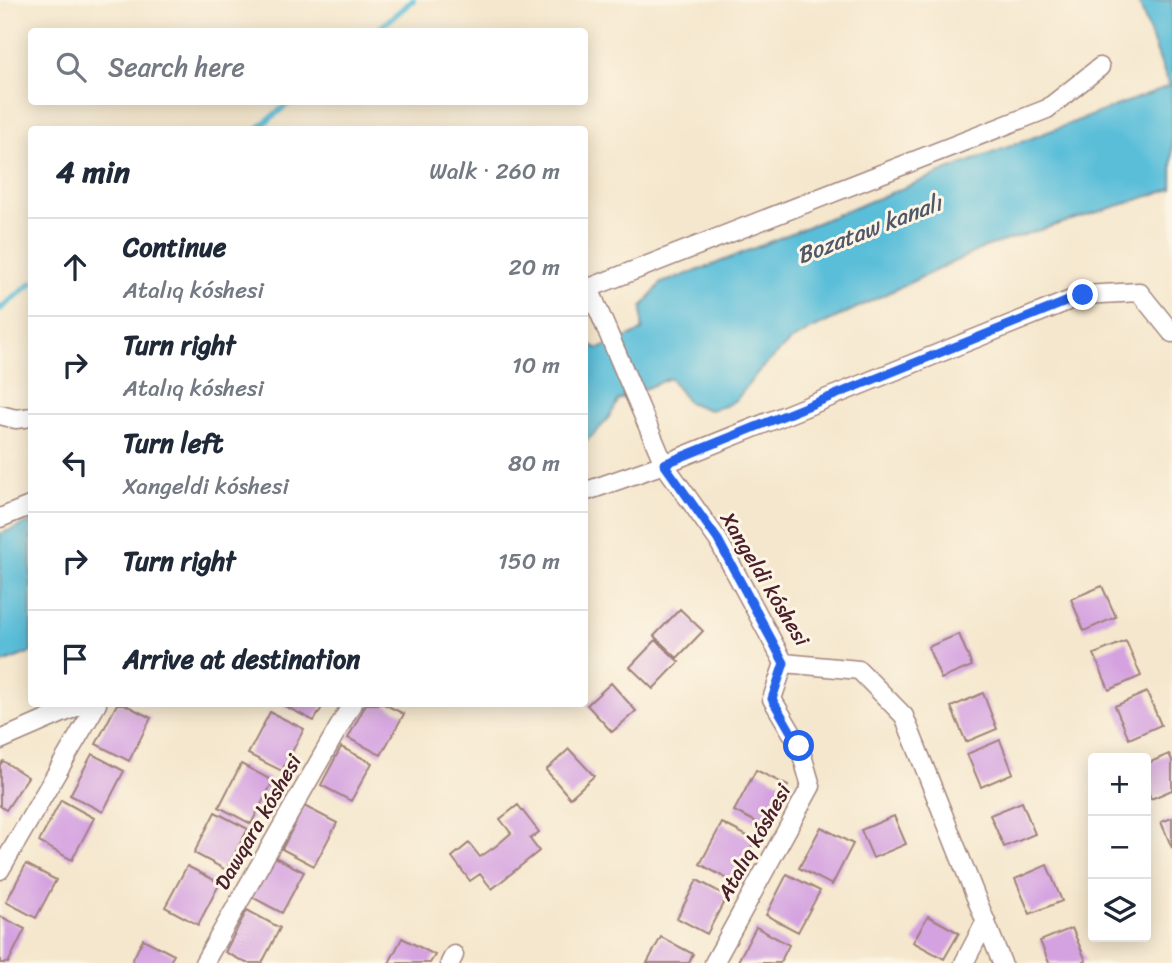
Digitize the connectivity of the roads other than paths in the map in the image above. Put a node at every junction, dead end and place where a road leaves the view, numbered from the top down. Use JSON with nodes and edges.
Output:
{"nodes":[{"id":1,"x":1100,"y":67,"type":"dead end"},
{"id":2,"x":588,"y":289,"type":"edge"},
{"id":3,"x":588,"y":291,"type":"edge"},
{"id":4,"x":1172,"y":333,"type":"edge"},
{"id":5,"x":0,"y":415,"type":"edge"},
{"id":6,"x":28,"y":418,"type":"edge"},
{"id":7,"x":664,"y":464,"type":"junction"},
{"id":8,"x":588,"y":491,"type":"edge"},
{"id":9,"x":28,"y":507,"type":"edge"},
{"id":10,"x":0,"y":518,"type":"edge"},
{"id":11,"x":784,"y":663,"type":"junction"},
{"id":12,"x":76,"y":707,"type":"edge"},
{"id":13,"x":95,"y":707,"type":"edge"},
{"id":14,"x":350,"y":707,"type":"edge"},
{"id":15,"x":0,"y":740,"type":"edge"},
{"id":16,"x":0,"y":870,"type":"edge"},
{"id":17,"x":986,"y":921,"type":"junction"},
{"id":18,"x":204,"y":963,"type":"edge"},
{"id":19,"x":714,"y":963,"type":"edge"},
{"id":20,"x":964,"y":963,"type":"edge"},
{"id":21,"x":1002,"y":963,"type":"edge"}],
"edges":[{"from":1,"to":2,"type":"street"},
{"from":3,"to":7,"type":"street","name":"Xangeldi kóshesi"},
{"from":4,"to":7,"type":"street"},
{"from":5,"to":6,"type":"street"},
{"from":7,"to":8,"type":"street"},
{"from":7,"to":11,"type":"street","name":"Xangeldi kóshesi"},
{"from":9,"to":10,"type":"street"},
{"from":11,"to":17,"type":"street","name":"Xangeldi kóshesi"},
{"from":11,"to":19,"type":"street","name":"Atalıq kóshesi"},
{"from":12,"to":15,"type":"street"},
{"from":13,"to":16,"type":"street"},
{"from":14,"to":18,"type":"street","name":"Dawqara kóshesi"},
{"from":17,"to":20,"type":"street"},
{"from":17,"to":21,"type":"street","name":"Xangeldi kóshesi"}]}
